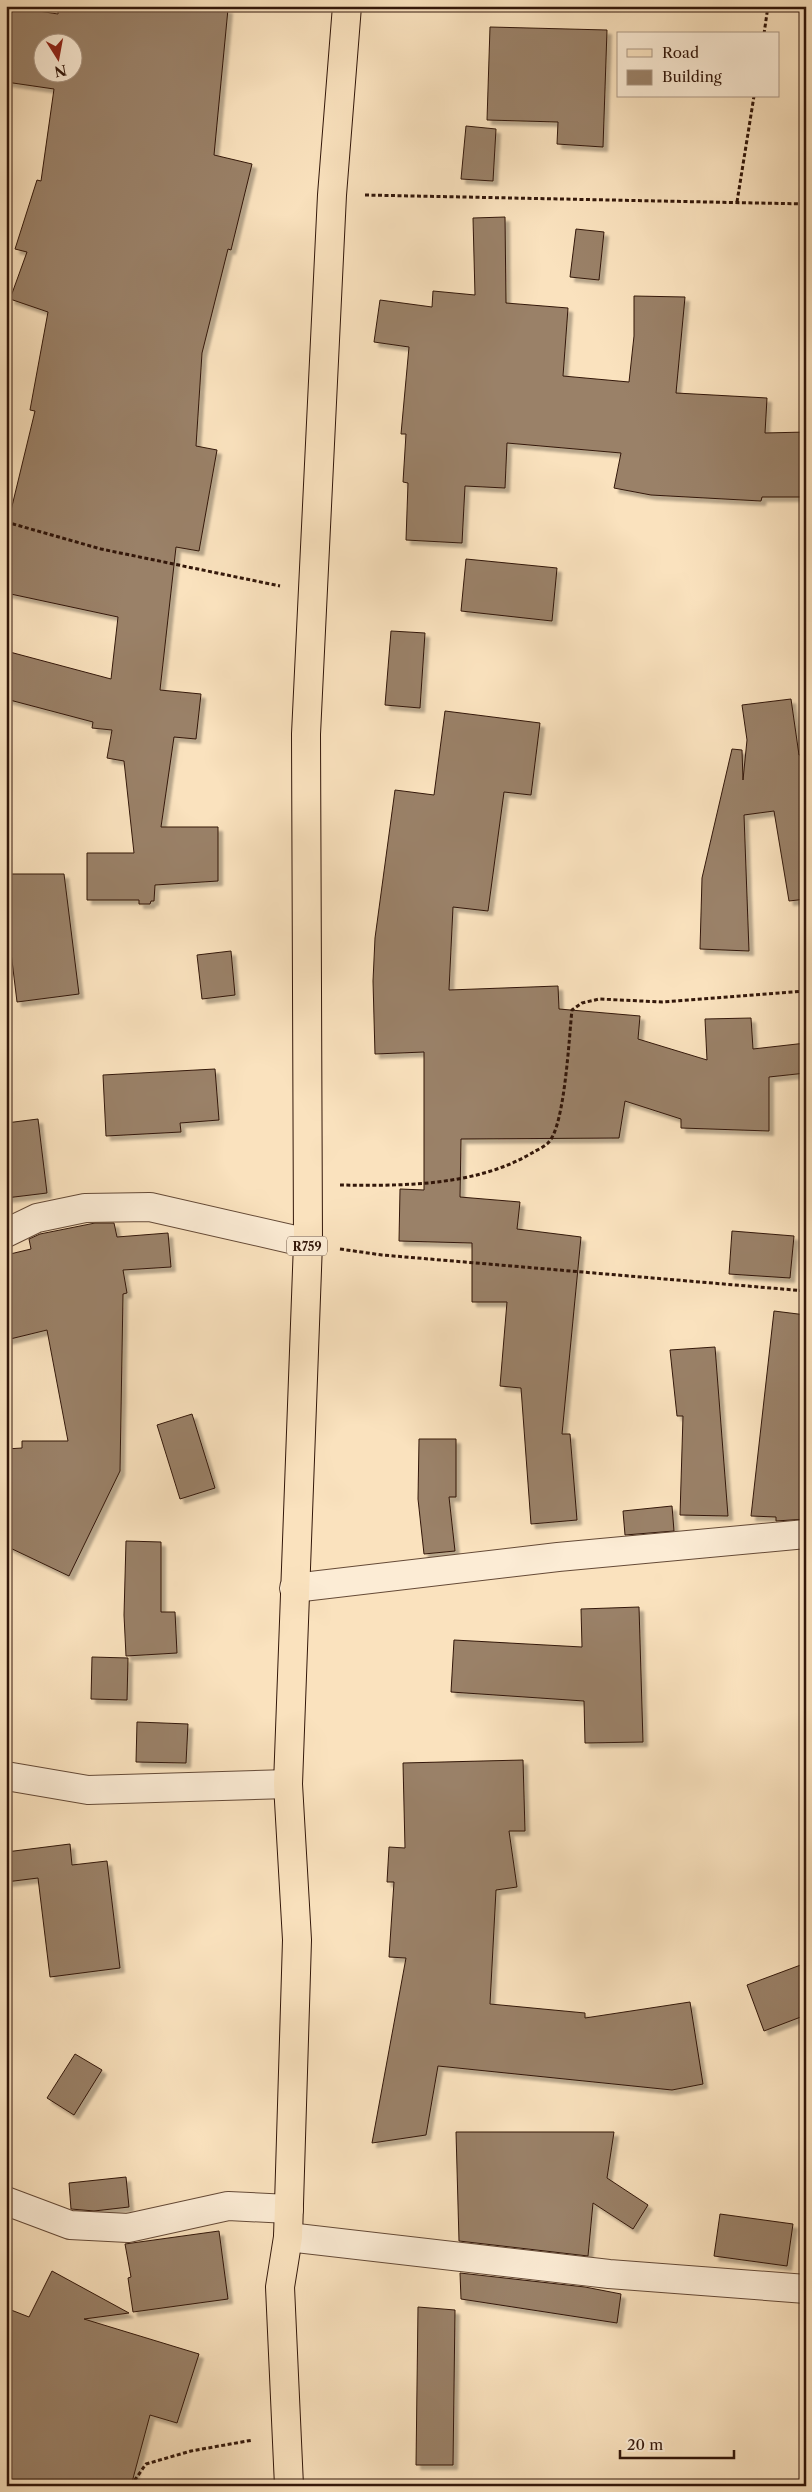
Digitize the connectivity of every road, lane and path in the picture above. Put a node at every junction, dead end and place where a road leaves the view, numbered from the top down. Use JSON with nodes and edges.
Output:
{"nodes":[{"id":1,"x":347,"y":6,"type":"edge"},
{"id":2,"x":768,"y":6,"type":"edge"},
{"id":3,"x":764,"y":32,"type":"edge"},
{"id":4,"x":754,"y":98,"type":"edge"},
{"id":5,"x":332,"y":195,"type":"junction"},
{"id":6,"x":737,"y":202,"type":"junction"},
{"id":7,"x":806,"y":204,"type":"edge"},
{"id":8,"x":6,"y":522,"type":"edge"},
{"id":9,"x":315,"y":593,"type":"junction"},
{"id":10,"x":806,"y":991,"type":"edge"},
{"id":11,"x":307,"y":1185,"type":"junction"},
{"id":12,"x":6,"y":1233,"type":"edge"},
{"id":13,"x":308,"y":1243,"type":"junction"},
{"id":14,"x":806,"y":1292,"type":"edge"},
{"id":15,"x":806,"y":1534,"type":"edge"},
{"id":16,"x":294,"y":1588,"type":"junction"},
{"id":17,"x":6,"y":1776,"type":"edge"},
{"id":18,"x":288,"y":1784,"type":"junction"},
{"id":19,"x":6,"y":2201,"type":"edge"},
{"id":20,"x":289,"y":2209,"type":"junction"},
{"id":21,"x":288,"y":2237,"type":"junction"},
{"id":22,"x":806,"y":2289,"type":"edge"},
{"id":23,"x":288,"y":2434,"type":"junction"},
{"id":24,"x":104,"y":2486,"type":"edge"},
{"id":25,"x":289,"y":2486,"type":"edge"}],
"edges":[{"from":1,"to":5,"type":"main road","number":"R759"},
{"from":2,"to":3,"type":"path"},
{"from":4,"to":6,"type":"path"},
{"from":5,"to":6,"type":"path"},
{"from":5,"to":9,"type":"main road","number":"R759"},
{"from":6,"to":7,"type":"path"},
{"from":8,"to":9,"type":"path"},
{"from":9,"to":11,"type":"main road","number":"R759"},
{"from":10,"to":11,"type":"path"},
{"from":11,"to":13,"type":"main road","number":"R759"},
{"from":12,"to":13,"type":"street"},
{"from":13,"to":14,"type":"path"},
{"from":13,"to":16,"type":"main road","number":"R759"},
{"from":15,"to":16,"type":"street"},
{"from":16,"to":18,"type":"main road","number":"R759"},
{"from":17,"to":18,"type":"street"},
{"from":18,"to":20,"type":"main road","number":"R759"},
{"from":19,"to":20,"type":"street"},
{"from":20,"to":21,"type":"main road","number":"R759"},
{"from":21,"to":22,"type":"street"},
{"from":21,"to":23,"type":"main road","number":"R759"},
{"from":23,"to":24,"type":"path"},
{"from":23,"to":25,"type":"main road","number":"R759"}]}
